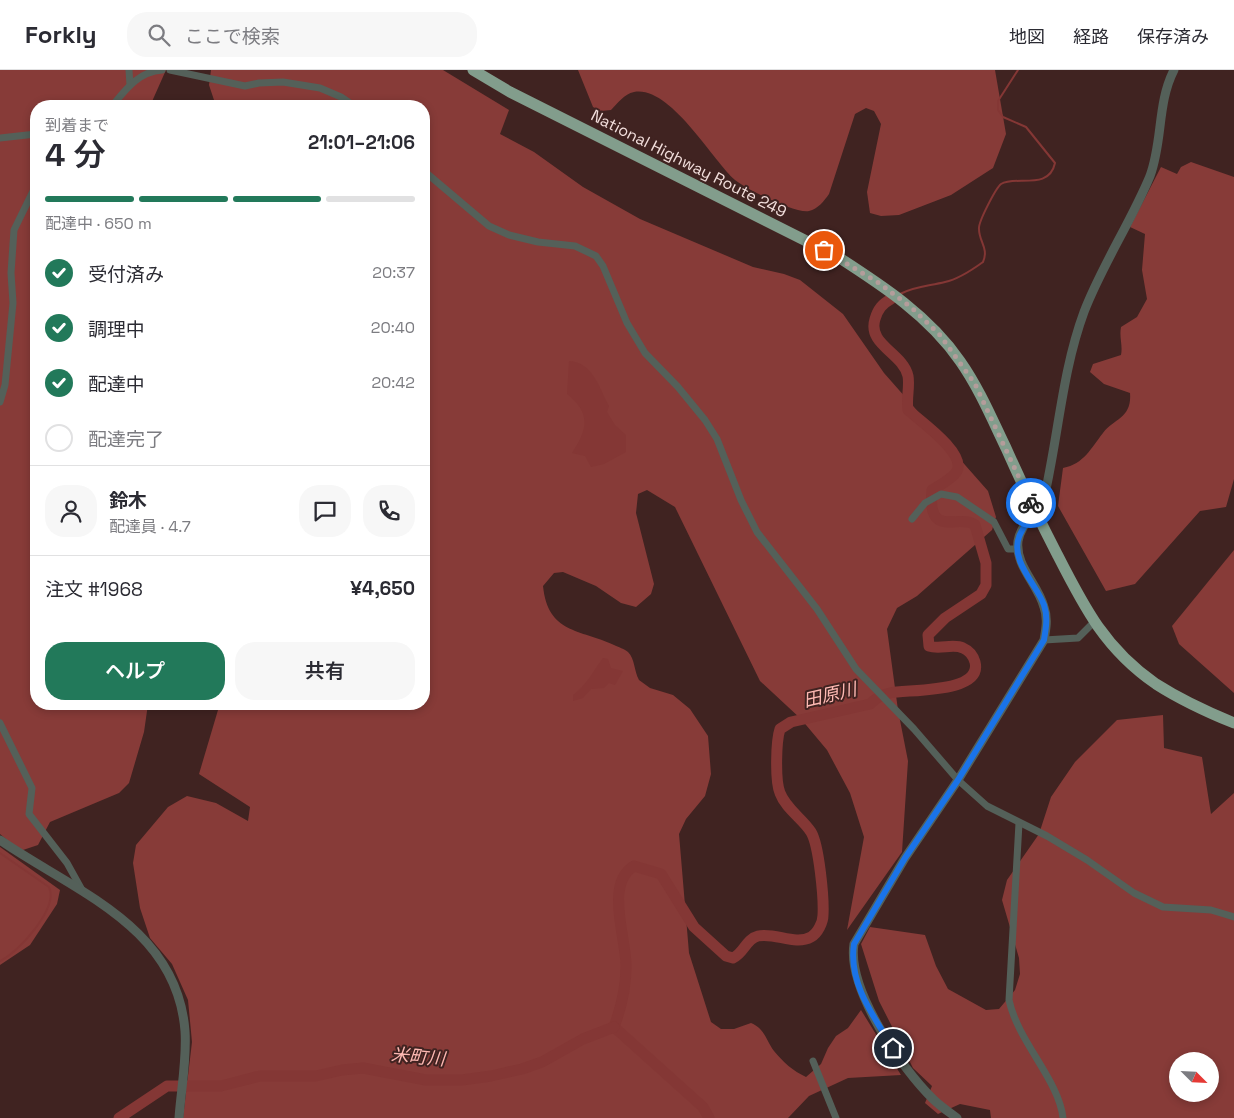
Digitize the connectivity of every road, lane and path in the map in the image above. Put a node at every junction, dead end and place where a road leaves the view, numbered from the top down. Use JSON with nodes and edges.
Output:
{"nodes":[{"id":1,"x":129,"y":70,"type":"edge"},
{"id":2,"x":162,"y":70,"type":"edge"},
{"id":3,"x":170,"y":70,"type":"edge"},
{"id":4,"x":473,"y":70,"type":"edge"},
{"id":5,"x":1174,"y":70,"type":"edge"},
{"id":6,"x":130,"y":85,"type":"junction"},
{"id":7,"x":117,"y":100,"type":"edge"},
{"id":8,"x":345,"y":100,"type":"edge"},
{"id":9,"x":30,"y":135,"type":"edge"},
{"id":10,"x":0,"y":138,"type":"edge"},
{"id":11,"x":430,"y":176,"type":"edge"},
{"id":12,"x":30,"y":197,"type":"edge"},
{"id":13,"x":0,"y":402,"type":"edge"},
{"id":14,"x":1035,"y":510,"type":"junction"},
{"id":15,"x":912,"y":519,"type":"dead end"},
{"id":16,"x":1018,"y":549,"type":"junction"},
{"id":17,"x":1093,"y":623,"type":"junction"},
{"id":18,"x":1044,"y":640,"type":"junction"},
{"id":19,"x":0,"y":723,"type":"edge"},
{"id":20,"x":1234,"y":723,"type":"edge"},
{"id":21,"x":958,"y":780,"type":"junction"},
{"id":22,"x":1019,"y":823,"type":"junction"},
{"id":23,"x":0,"y":840,"type":"edge"},
{"id":24,"x":82,"y":890,"type":"junction"},
{"id":25,"x":1234,"y":917,"type":"edge"},
{"id":26,"x":813,"y":1061,"type":"dead end"},
{"id":27,"x":179,"y":1118,"type":"edge"},
{"id":28,"x":836,"y":1118,"type":"edge"},
{"id":29,"x":957,"y":1118,"type":"edge"},
{"id":30,"x":1063,"y":1118,"type":"edge"}],
"edges":[{"from":1,"to":6,"type":"street"},
{"from":2,"to":6,"type":"street"},
{"from":3,"to":8,"type":"street"},
{"from":4,"to":14,"type":"highway","name":"National Highway Route 249"},
{"from":5,"to":14,"type":"street"},
{"from":6,"to":7,"type":"street"},
{"from":9,"to":10,"type":"street"},
{"from":11,"to":21,"type":"street"},
{"from":12,"to":13,"type":"street"},
{"from":14,"to":16,"type":"street"},
{"from":14,"to":17,"type":"highway","name":"National Highway Route 249"},
{"from":15,"to":16,"type":"street"},
{"from":16,"to":18,"type":"street"},
{"from":17,"to":18,"type":"street"},
{"from":17,"to":20,"type":"highway","name":"National Highway Route 249"},
{"from":18,"to":21,"type":"street"},
{"from":19,"to":24,"type":"street"},
{"from":21,"to":22,"type":"street"},
{"from":21,"to":29,"type":"street"},
{"from":22,"to":25,"type":"street"},
{"from":22,"to":30,"type":"street"},
{"from":23,"to":24,"type":"street"},
{"from":24,"to":27,"type":"street"},
{"from":26,"to":28,"type":"street"}]}
